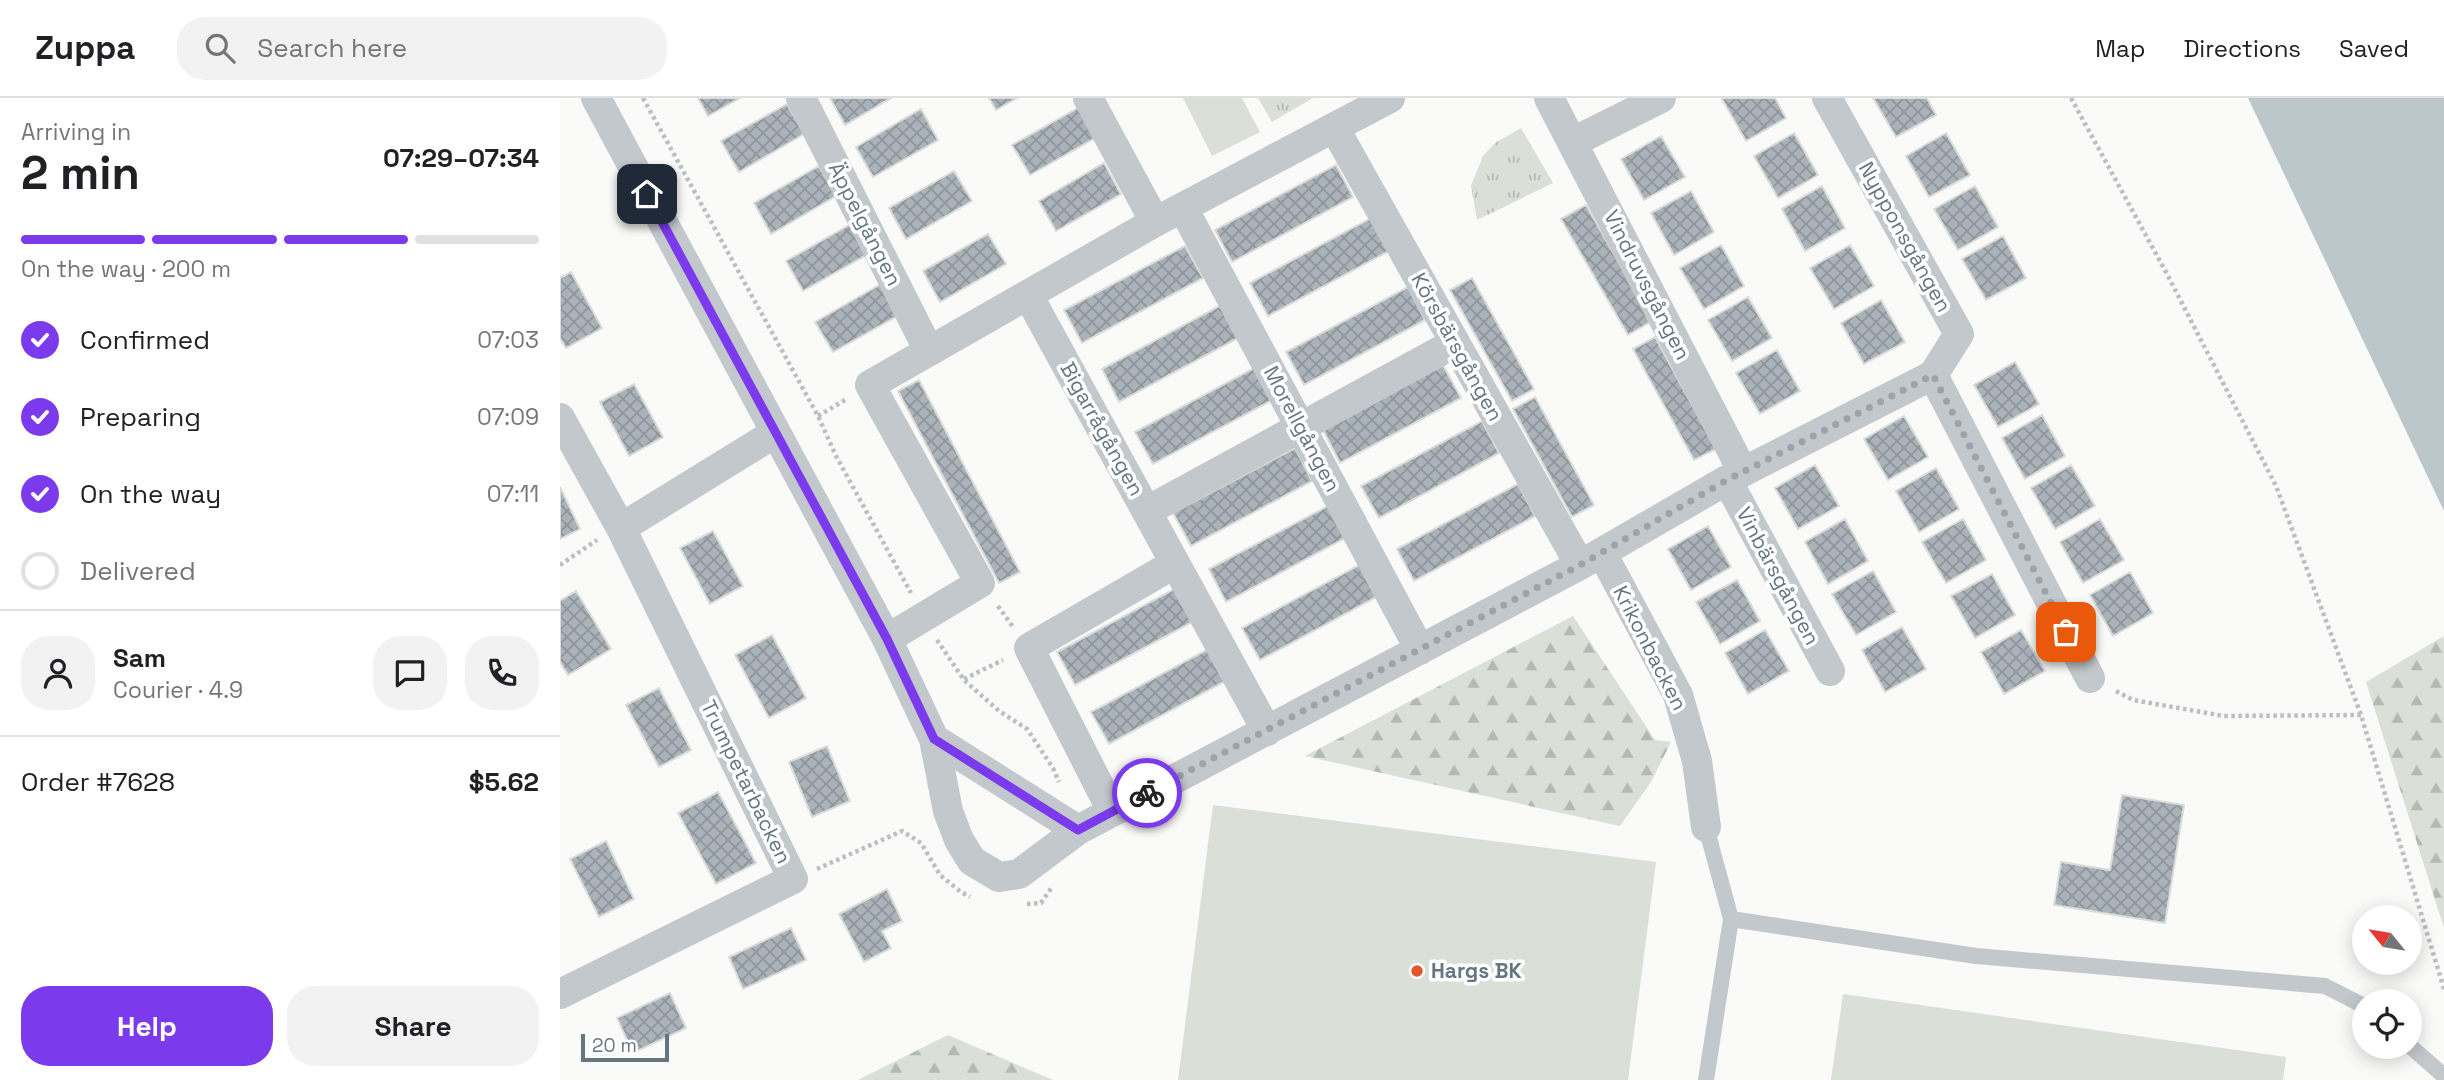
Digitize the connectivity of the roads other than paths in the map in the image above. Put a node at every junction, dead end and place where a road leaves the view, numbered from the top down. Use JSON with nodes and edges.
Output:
{"nodes":[{"id":1,"x":596,"y":98,"type":"edge"},
{"id":2,"x":801,"y":98,"type":"edge"},
{"id":3,"x":1088,"y":98,"type":"edge"},
{"id":4,"x":1549,"y":98,"type":"edge"},
{"id":5,"x":1661,"y":98,"type":"edge"},
{"id":6,"x":1828,"y":98,"type":"edge"},
{"id":7,"x":1376,"y":101,"type":"edge"},
{"id":8,"x":1335,"y":129,"type":"junction"},
{"id":9,"x":1573,"y":142,"type":"junction"},
{"id":10,"x":1183,"y":208,"type":"junction"},
{"id":11,"x":1155,"y":222,"type":"junction"},
{"id":12,"x":1028,"y":295,"type":"junction"},
{"id":13,"x":1455,"y":343,"type":"junction"},
{"id":14,"x":929,"y":351,"type":"junction"},
{"id":15,"x":1933,"y":375,"type":"junction"},
{"id":16,"x":560,"y":418,"type":"edge"},
{"id":17,"x":1301,"y":427,"type":"junction"},
{"id":18,"x":775,"y":433,"type":"junction"},
{"id":19,"x":1735,"y":476,"type":"junction"},
{"id":20,"x":1146,"y":511,"type":"junction"},
{"id":21,"x":621,"y":528,"type":"junction"},
{"id":22,"x":1591,"y":559,"type":"junction"},
{"id":23,"x":1174,"y":564,"type":"junction"},
{"id":24,"x":887,"y":639,"type":"junction"},
{"id":25,"x":1420,"y":650,"type":"junction"},
{"id":26,"x":1830,"y":671,"type":"dead end"},
{"id":27,"x":2090,"y":678,"type":"road end"},
{"id":28,"x":1267,"y":731,"type":"junction"},
{"id":29,"x":934,"y":739,"type":"junction"},
{"id":30,"x":1112,"y":811,"type":"junction"},
{"id":31,"x":1706,"y":827,"type":"joint"},
{"id":32,"x":1078,"y":830,"type":"junction"},
{"id":33,"x":1731,"y":919,"type":"junction"},
{"id":34,"x":560,"y":994,"type":"edge"},
{"id":35,"x":2352,"y":1000,"type":"edge"},
{"id":36,"x":2422,"y":1057,"type":"edge"},
{"id":37,"x":2444,"y":1076,"type":"edge"},
{"id":38,"x":1706,"y":1080,"type":"edge"}],
"edges":[{"from":1,"to":18,"type":"street"},
{"from":2,"to":14,"type":"street","name":"Äppelgången"},
{"from":3,"to":11,"type":"street"},
{"from":4,"to":9,"type":"street","name":"Vindruvsgången"},
{"from":5,"to":9,"type":"street"},
{"from":6,"to":15,"type":"street","name":"Nypponsgången"},
{"from":7,"to":8,"type":"street"},
{"from":8,"to":10,"type":"street"},
{"from":8,"to":13,"type":"street","name":"Körsbärsgången"},
{"from":9,"to":19,"type":"street","name":"Vindruvsgången"},
{"from":10,"to":11,"type":"street"},
{"from":10,"to":17,"type":"street","name":"Morellgången"},
{"from":11,"to":12,"type":"street"},
{"from":12,"to":14,"type":"street"},
{"from":12,"to":20,"type":"street","name":"Bigarrågången"},
{"from":13,"to":17,"type":"street"},
{"from":13,"to":22,"type":"street","name":"Körsbärsgången"},
{"from":14,"to":24,"type":"street"},
{"from":15,"to":19,"type":"street"},
{"from":15,"to":27,"type":"street"},
{"from":16,"to":21,"type":"street","name":"Trumpetarbacken"},
{"from":17,"to":20,"type":"street"},
{"from":17,"to":25,"type":"street","name":"Morellgången"},
{"from":18,"to":21,"type":"street"},
{"from":18,"to":24,"type":"street"},
{"from":19,"to":22,"type":"street"},
{"from":19,"to":26,"type":"street","name":"Vinbärsgången"},
{"from":20,"to":23,"type":"street","name":"Bigarrågången"},
{"from":21,"to":34,"type":"street","name":"Trumpetarbacken"},
{"from":22,"to":25,"type":"street"},
{"from":22,"to":31,"type":"street","name":"Krikonbacken"},
{"from":23,"to":28,"type":"street","name":"Bigarrågången"},
{"from":23,"to":30,"type":"street"},
{"from":24,"to":29,"type":"street"},
{"from":25,"to":28,"type":"street"},
{"from":28,"to":30,"type":"street"},
{"from":29,"to":32,"type":"street"},
{"from":29,"to":32,"type":"street"},
{"from":30,"to":32,"type":"street"},
{"from":31,"to":33,"type":"lane"},
{"from":33,"to":35,"type":"lane"},
{"from":33,"to":38,"type":"lane"},
{"from":36,"to":37,"type":"lane"}]}
